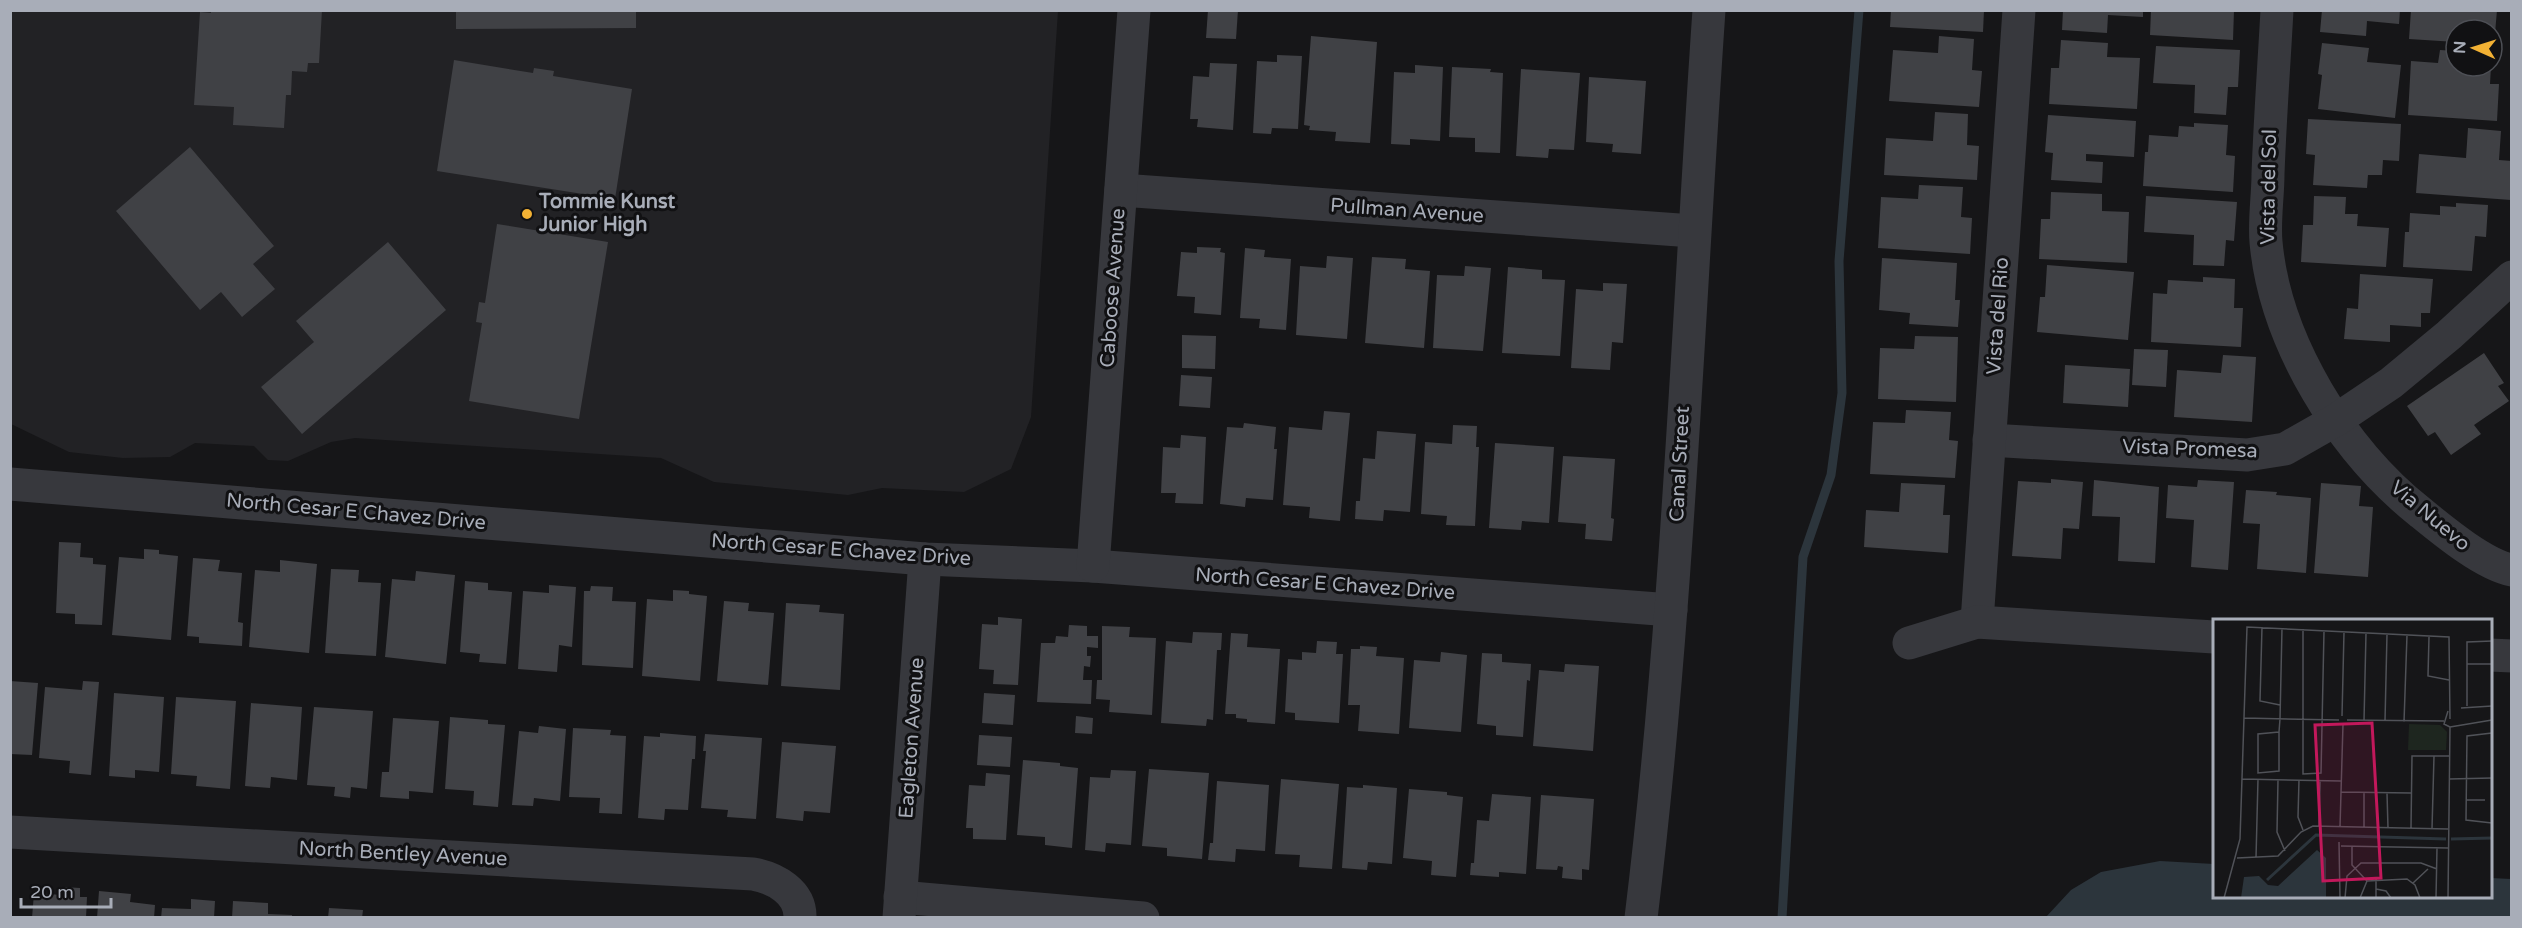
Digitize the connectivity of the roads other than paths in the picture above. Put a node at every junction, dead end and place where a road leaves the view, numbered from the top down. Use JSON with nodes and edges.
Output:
{"nodes":[{"id":1,"x":1134,"y":10,"type":"edge"},
{"id":2,"x":1709,"y":10,"type":"edge"},
{"id":3,"x":2019,"y":10,"type":"edge"},
{"id":4,"x":2277,"y":10,"type":"edge"},
{"id":5,"x":1120,"y":190,"type":"junction"},
{"id":6,"x":1694,"y":231,"type":"junction"},
{"id":7,"x":2511,"y":277,"type":"edge"},
{"id":8,"x":2336,"y":420,"type":"junction"},
{"id":9,"x":1989,"y":440,"type":"junction"},
{"id":10,"x":10,"y":484,"type":"edge"},
{"id":11,"x":925,"y":559,"type":"junction"},
{"id":12,"x":1093,"y":566,"type":"junction"},
{"id":13,"x":2511,"y":570,"type":"edge"},
{"id":14,"x":1671,"y":610,"type":"junction"},
{"id":15,"x":1977,"y":622,"type":"junction"},
{"id":16,"x":2213,"y":637,"type":"edge"},
{"id":17,"x":1909,"y":643,"type":"dead end"},
{"id":18,"x":2492,"y":655,"type":"edge"},
{"id":19,"x":2511,"y":656,"type":"edge"},
{"id":20,"x":10,"y":832,"type":"edge"},
{"id":21,"x":795,"y":905,"type":"edge"},
{"id":22,"x":899,"y":907,"type":"edge"},
{"id":23,"x":1143,"y":918,"type":"edge"},
{"id":24,"x":1641,"y":918,"type":"edge"}],
"edges":[{"from":1,"to":5,"type":"street","name":"Caboose Avenue"},
{"from":2,"to":6,"type":"street","name":"Canal Street"},
{"from":3,"to":9,"type":"street","name":"Vista del Rio"},
{"from":4,"to":8,"type":"street","name":"Vista del Sol"},
{"from":5,"to":6,"type":"street","name":"Pullman Avenue"},
{"from":5,"to":12,"type":"street","name":"Caboose Avenue"},
{"from":6,"to":14,"type":"street","name":"Canal Street"},
{"from":7,"to":8,"type":"street","name":"Vista Promesa"},
{"from":8,"to":9,"type":"street","name":"Vista Promesa"},
{"from":8,"to":13,"type":"street","name":"Via Nuevo"},
{"from":9,"to":15,"type":"street","name":"Vista del Rio"},
{"from":10,"to":11,"type":"street","name":"North Cesar E Chavez Drive"},
{"from":11,"to":12,"type":"street","name":"North Cesar E Chavez Drive"},
{"from":11,"to":22,"type":"street","name":"Eagleton Avenue"},
{"from":12,"to":14,"type":"street","name":"North Cesar E Chavez Drive"},
{"from":14,"to":24,"type":"street","name":"Canal Street"},
{"from":15,"to":16,"type":"street"},
{"from":15,"to":17,"type":"street"},
{"from":18,"to":19,"type":"street"},
{"from":20,"to":21,"type":"street","name":"North Bentley Avenue"},
{"from":22,"to":23,"type":"street"}]}
